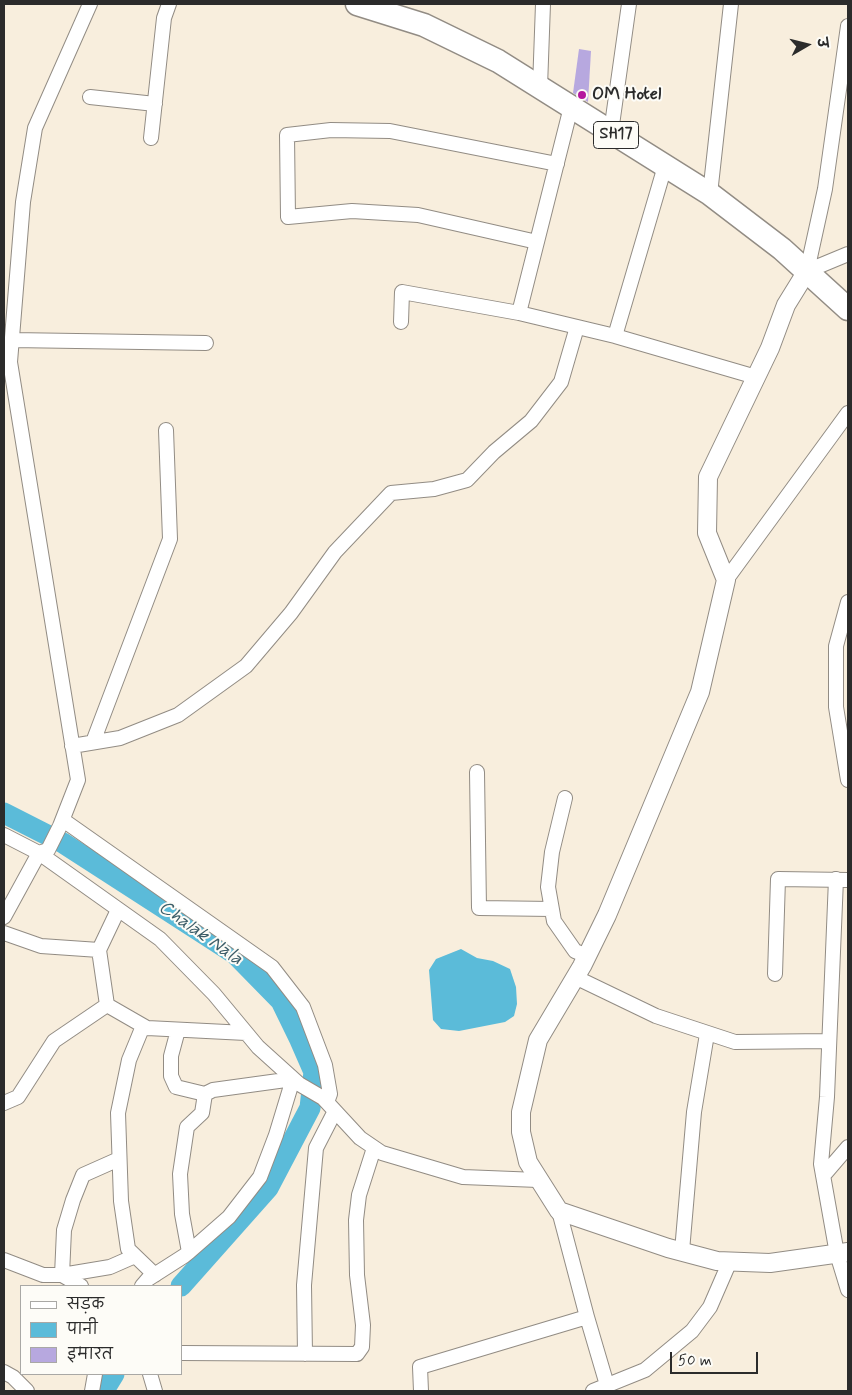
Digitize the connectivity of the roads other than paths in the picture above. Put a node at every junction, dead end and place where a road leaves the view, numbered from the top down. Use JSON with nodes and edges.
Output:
{"nodes":[{"id":1,"x":90,"y":4,"type":"edge"},
{"id":2,"x":169,"y":4,"type":"edge"},
{"id":3,"x":357,"y":4,"type":"edge"},
{"id":4,"x":543,"y":4,"type":"edge"},
{"id":5,"x":629,"y":4,"type":"edge"},
{"id":6,"x":731,"y":4,"type":"edge"},
{"id":7,"x":848,"y":26,"type":"edge"},
{"id":8,"x":540,"y":87,"type":"junction"},
{"id":9,"x":90,"y":97,"type":"dead end"},
{"id":10,"x":155,"y":104,"type":"junction"},
{"id":11,"x":571,"y":107,"type":"junction"},
{"id":12,"x":611,"y":132,"type":"junction"},
{"id":13,"x":151,"y":138,"type":"dead end"},
{"id":14,"x":557,"y":164,"type":"junction"},
{"id":15,"x":664,"y":166,"type":"junction"},
{"id":16,"x":710,"y":194,"type":"junction"},
{"id":17,"x":537,"y":242,"type":"junction"},
{"id":18,"x":848,"y":254,"type":"edge"},
{"id":19,"x":807,"y":271,"type":"junction"},
{"id":20,"x":848,"y":309,"type":"edge"},
{"id":21,"x":519,"y":313,"type":"junction"},
{"id":22,"x":401,"y":322,"type":"dead end"},
{"id":23,"x":577,"y":327,"type":"junction"},
{"id":24,"x":615,"y":336,"type":"junction"},
{"id":25,"x":12,"y":340,"type":"junction"},
{"id":26,"x":206,"y":343,"type":"dead end"},
{"id":27,"x":756,"y":377,"type":"junction"},
{"id":28,"x":848,"y":413,"type":"edge"},
{"id":29,"x":166,"y":430,"type":"dead end"},
{"id":30,"x":726,"y":580,"type":"junction"},
{"id":31,"x":848,"y":602,"type":"edge"},
{"id":32,"x":93,"y":742,"type":"junction"},
{"id":33,"x":72,"y":746,"type":"junction"},
{"id":34,"x":477,"y":772,"type":"dead end"},
{"id":35,"x":848,"y":780,"type":"edge"},
{"id":36,"x":565,"y":798,"type":"dead end"},
{"id":37,"x":61,"y":823,"type":"junction"},
{"id":38,"x":4,"y":835,"type":"edge"},
{"id":39,"x":43,"y":852,"type":"junction"},
{"id":40,"x":842,"y":880,"type":"edge"},
{"id":41,"x":552,"y":909,"type":"junction"},
{"id":42,"x":118,"y":910,"type":"junction"},
{"id":43,"x":4,"y":917,"type":"edge"},
{"id":44,"x":4,"y":933,"type":"edge"},
{"id":45,"x":99,"y":950,"type":"junction"},
{"id":46,"x":587,"y":956,"type":"junction"},
{"id":47,"x":775,"y":974,"type":"dead end"},
{"id":48,"x":575,"y":977,"type":"junction"},
{"id":49,"x":107,"y":1004,"type":"junction"},
{"id":50,"x":143,"y":1026,"type":"junction"},
{"id":51,"x":178,"y":1030,"type":"junction"},
{"id":52,"x":246,"y":1033,"type":"junction"},
{"id":53,"x":707,"y":1034,"type":"junction"},
{"id":54,"x":829,"y":1041,"type":"junction"},
{"id":55,"x":296,"y":1081,"type":"junction"},
{"id":56,"x":205,"y":1094,"type":"junction"},
{"id":57,"x":4,"y":1103,"type":"edge"},
{"id":58,"x":328,"y":1103,"type":"junction"},
{"id":59,"x":848,"y":1147,"type":"edge"},
{"id":60,"x":374,"y":1148,"type":"junction"},
{"id":61,"x":119,"y":1159,"type":"junction"},
{"id":62,"x":823,"y":1176,"type":"junction"},
{"id":63,"x":538,"y":1180,"type":"junction"},
{"id":64,"x":559,"y":1210,"type":"junction"},
{"id":65,"x":682,"y":1251,"type":"junction"},
{"id":66,"x":189,"y":1252,"type":"junction"},
{"id":67,"x":843,"y":1253,"type":"edge"},
{"id":68,"x":135,"y":1256,"type":"junction"},
{"id":69,"x":4,"y":1260,"type":"edge"},
{"id":70,"x":730,"y":1261,"type":"junction"},
{"id":71,"x":62,"y":1275,"type":"junction"},
{"id":72,"x":155,"y":1275,"type":"junction"},
{"id":73,"x":79,"y":1285,"type":"edge"},
{"id":74,"x":143,"y":1285,"type":"edge"},
{"id":75,"x":848,"y":1290,"type":"edge"},
{"id":76,"x":587,"y":1317,"type":"junction"},
{"id":77,"x":182,"y":1353,"type":"edge"},
{"id":78,"x":305,"y":1354,"type":"junction"},
{"id":79,"x":4,"y":1372,"type":"edge"},
{"id":80,"x":95,"y":1375,"type":"edge"},
{"id":81,"x":150,"y":1375,"type":"edge"},
{"id":82,"x":607,"y":1388,"type":"edge"},
{"id":83,"x":27,"y":1391,"type":"edge"},
{"id":84,"x":92,"y":1391,"type":"edge"},
{"id":85,"x":155,"y":1391,"type":"edge"},
{"id":86,"x":421,"y":1391,"type":"edge"},
{"id":87,"x":593,"y":1391,"type":"edge"}],
"edges":[{"from":1,"to":25,"type":"street"},
{"from":2,"to":10,"type":"street"},
{"from":3,"to":8,"type":"main road","number":"SH17"},
{"from":4,"to":8,"type":"street"},
{"from":5,"to":12,"type":"street"},
{"from":6,"to":16,"type":"street"},
{"from":7,"to":19,"type":"street"},
{"from":8,"to":11,"type":"main road","number":"SH17"},
{"from":9,"to":10,"type":"street"},
{"from":10,"to":13,"type":"street"},
{"from":11,"to":12,"type":"main road","number":"SH17"},
{"from":11,"to":14,"type":"street"},
{"from":12,"to":15,"type":"main road","number":"SH17"},
{"from":14,"to":17,"type":"street"},
{"from":14,"to":17,"type":"street"},
{"from":15,"to":16,"type":"main road","number":"SH17"},
{"from":15,"to":24,"type":"street"},
{"from":16,"to":19,"type":"main road","number":"SH17"},
{"from":17,"to":21,"type":"street"},
{"from":18,"to":19,"type":"street"},
{"from":19,"to":20,"type":"main road","number":"SH17"},
{"from":19,"to":27,"type":"street"},
{"from":21,"to":22,"type":"street"},
{"from":21,"to":23,"type":"street"},
{"from":23,"to":24,"type":"street"},
{"from":23,"to":32,"type":"street"},
{"from":24,"to":27,"type":"street"},
{"from":25,"to":26,"type":"street"},
{"from":25,"to":33,"type":"street"},
{"from":27,"to":30,"type":"street"},
{"from":28,"to":30,"type":"street"},
{"from":29,"to":32,"type":"street"},
{"from":30,"to":46,"type":"street"},
{"from":31,"to":35,"type":"street"},
{"from":32,"to":33,"type":"street"},
{"from":33,"to":37,"type":"street"},
{"from":34,"to":41,"type":"street"},
{"from":36,"to":41,"type":"street"},
{"from":37,"to":39,"type":"street"},
{"from":37,"to":58,"type":"street"},
{"from":38,"to":39,"type":"street"},
{"from":39,"to":42,"type":"street"},
{"from":39,"to":43,"type":"street"},
{"from":40,"to":47,"type":"street"},
{"from":40,"to":54,"type":"street"},
{"from":41,"to":46,"type":"street"},
{"from":42,"to":45,"type":"street"},
{"from":42,"to":52,"type":"street"},
{"from":44,"to":45,"type":"street"},
{"from":45,"to":49,"type":"street"},
{"from":46,"to":48,"type":"street"},
{"from":48,"to":53,"type":"street"},
{"from":48,"to":63,"type":"street"},
{"from":49,"to":50,"type":"street"},
{"from":49,"to":57,"type":"street"},
{"from":50,"to":51,"type":"street"},
{"from":50,"to":61,"type":"street"},
{"from":51,"to":52,"type":"street"},
{"from":51,"to":56,"type":"street"},
{"from":52,"to":55,"type":"street"},
{"from":53,"to":54,"type":"street"},
{"from":53,"to":65,"type":"street"},
{"from":54,"to":62,"type":"street"},
{"from":55,"to":56,"type":"street"},
{"from":55,"to":58,"type":"street"},
{"from":55,"to":66,"type":"street"},
{"from":56,"to":66,"type":"street"},
{"from":58,"to":60,"type":"street"},
{"from":58,"to":78,"type":"street"},
{"from":59,"to":62,"type":"street"},
{"from":60,"to":63,"type":"street"},
{"from":60,"to":78,"type":"street"},
{"from":61,"to":68,"type":"street"},
{"from":61,"to":71,"type":"street"},
{"from":62,"to":67,"type":"street"},
{"from":63,"to":64,"type":"street"},
{"from":64,"to":65,"type":"street"},
{"from":64,"to":76,"type":"street"},
{"from":65,"to":70,"type":"street"},
{"from":66,"to":72,"type":"street"},
{"from":67,"to":70,"type":"street"},
{"from":67,"to":75,"type":"street"},
{"from":68,"to":71,"type":"street"},
{"from":68,"to":72,"type":"street"},
{"from":69,"to":71,"type":"street"},
{"from":70,"to":82,"type":"street"},
{"from":71,"to":73,"type":"street"},
{"from":72,"to":74,"type":"street"},
{"from":76,"to":82,"type":"street"},
{"from":76,"to":86,"type":"street"},
{"from":77,"to":78,"type":"street"},
{"from":79,"to":83,"type":"street"},
{"from":80,"to":84,"type":"street"},
{"from":81,"to":85,"type":"street"},
{"from":82,"to":87,"type":"street"}]}
